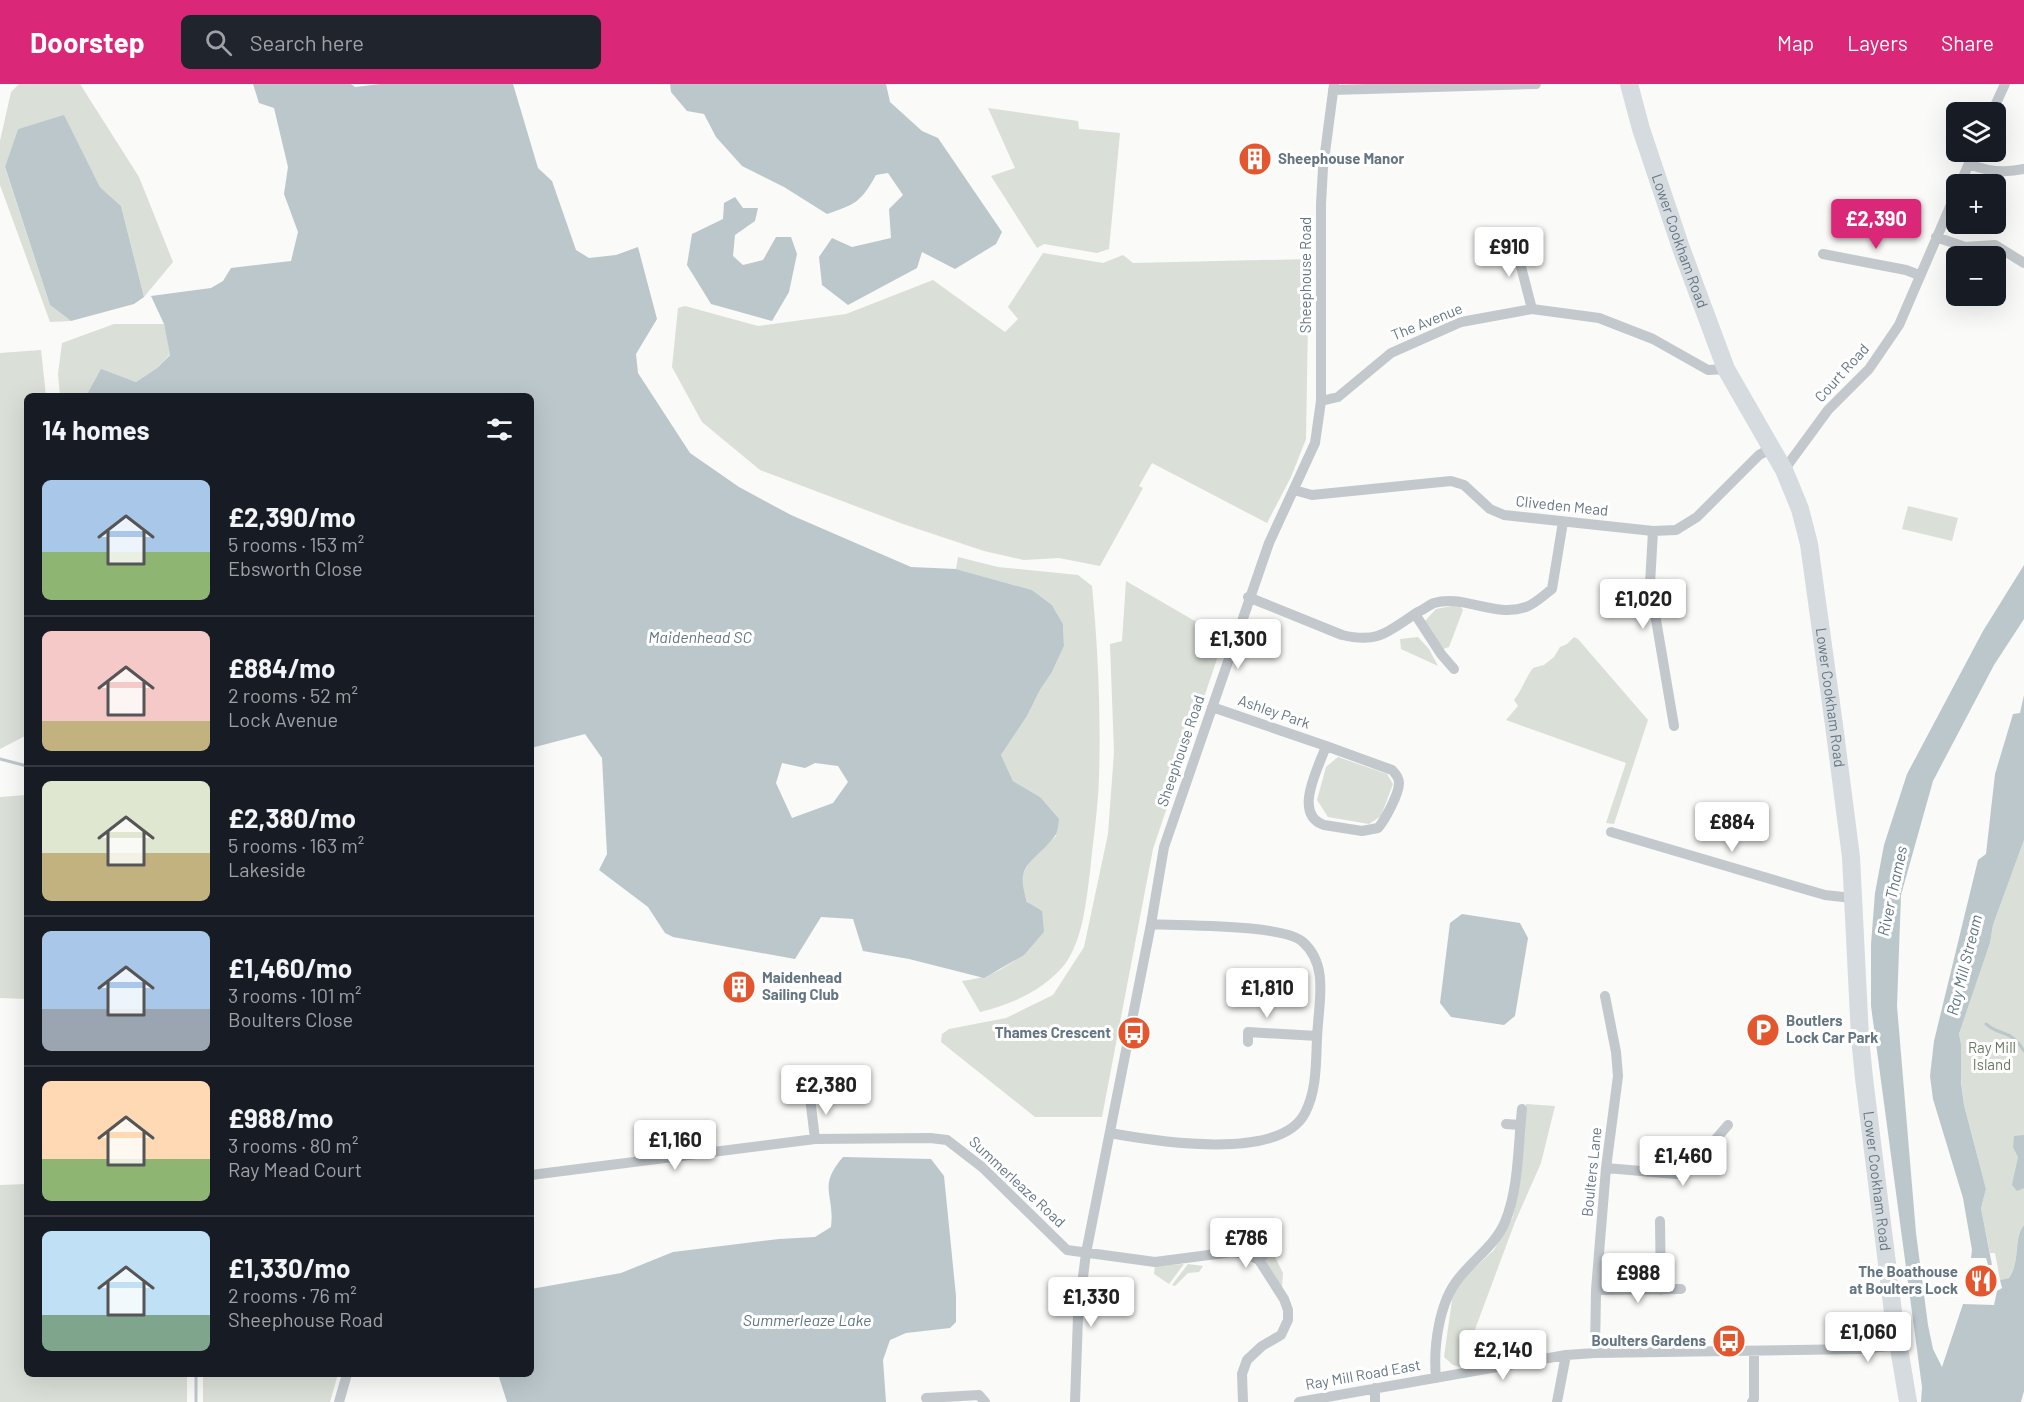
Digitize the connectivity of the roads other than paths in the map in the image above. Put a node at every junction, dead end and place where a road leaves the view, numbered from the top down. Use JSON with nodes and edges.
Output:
{"nodes":[{"id":1,"x":1536,"y":84,"type":"edge"},
{"id":2,"x":1629,"y":84,"type":"edge"},
{"id":3,"x":2005,"y":84,"type":"edge"},
{"id":4,"x":1333,"y":87,"type":"edge"},
{"id":5,"x":1997,"y":102,"type":"edge"},
{"id":6,"x":1969,"y":164,"type":"joint"},
{"id":7,"x":2024,"y":169,"type":"edge"},
{"id":8,"x":1964,"y":174,"type":"edge"},
{"id":9,"x":1946,"y":215,"type":"edge"},
{"id":10,"x":1936,"y":237,"type":"junction"},
{"id":11,"x":1514,"y":240,"type":"dead end"},
{"id":12,"x":1823,"y":254,"type":"dead end"},
{"id":13,"x":2024,"y":262,"type":"edge"},
{"id":14,"x":1919,"y":275,"type":"junction"},
{"id":15,"x":1532,"y":309,"type":"junction"},
{"id":16,"x":1726,"y":369,"type":"junction"},
{"id":17,"x":1321,"y":401,"type":"junction"},
{"id":18,"x":1772,"y":448,"type":"junction"},
{"id":19,"x":1784,"y":470,"type":"junction"},
{"id":20,"x":1294,"y":490,"type":"junction"},
{"id":21,"x":1563,"y":522,"type":"junction"},
{"id":22,"x":1653,"y":531,"type":"junction"},
{"id":23,"x":1248,"y":597,"type":"junction"},
{"id":24,"x":1415,"y":615,"type":"junction"},
{"id":25,"x":1454,"y":669,"type":"dead end"},
{"id":26,"x":1212,"y":707,"type":"junction"},
{"id":27,"x":1674,"y":726,"type":"dead end"},
{"id":28,"x":1326,"y":746,"type":"junction"},
{"id":29,"x":1611,"y":832,"type":"dead end"},
{"id":30,"x":1852,"y":898,"type":"junction"},
{"id":31,"x":1151,"y":924,"type":"junction"},
{"id":32,"x":1605,"y":996,"type":"dead end"},
{"id":33,"x":1246,"y":1035,"type":"dead end"},
{"id":34,"x":1317,"y":1036,"type":"junction"},
{"id":35,"x":807,"y":1073,"type":"dead end"},
{"id":36,"x":1522,"y":1109,"type":"dead end"},
{"id":37,"x":1506,"y":1124,"type":"dead end"},
{"id":38,"x":1520,"y":1125,"type":"junction"},
{"id":39,"x":1728,"y":1125,"type":"dead end"},
{"id":40,"x":1110,"y":1133,"type":"junction"},
{"id":41,"x":815,"y":1139,"type":"junction"},
{"id":42,"x":1606,"y":1168,"type":"junction"},
{"id":43,"x":534,"y":1175,"type":"edge"},
{"id":44,"x":1660,"y":1221,"type":"dead end"},
{"id":45,"x":1277,"y":1242,"type":"dead end"},
{"id":46,"x":1086,"y":1253,"type":"junction"},
{"id":47,"x":1259,"y":1260,"type":"junction"},
{"id":48,"x":1681,"y":1289,"type":"dead end"},
{"id":49,"x":1596,"y":1290,"type":"junction"},
{"id":50,"x":1661,"y":1290,"type":"junction"},
{"id":51,"x":1899,"y":1345,"type":"junction"},
{"id":52,"x":1754,"y":1351,"type":"junction"},
{"id":53,"x":1595,"y":1353,"type":"junction"},
{"id":54,"x":1566,"y":1355,"type":"junction"},
{"id":55,"x":346,"y":1377,"type":"edge"},
{"id":56,"x":1436,"y":1378,"type":"junction"},
{"id":57,"x":1375,"y":1388,"type":"junction"},
{"id":58,"x":926,"y":1398,"type":"dead end"},
{"id":59,"x":339,"y":1402,"type":"edge"},
{"id":60,"x":985,"y":1402,"type":"edge"},
{"id":61,"x":1075,"y":1402,"type":"edge"},
{"id":62,"x":1243,"y":1402,"type":"edge"},
{"id":63,"x":1299,"y":1402,"type":"edge"},
{"id":64,"x":1375,"y":1402,"type":"edge"},
{"id":65,"x":1557,"y":1402,"type":"edge"},
{"id":66,"x":1752,"y":1402,"type":"edge"},
{"id":67,"x":1908,"y":1402,"type":"edge"}],
"edges":[{"from":1,"to":4,"type":"street"},
{"from":2,"to":16,"type":"main road","name":"Lower Cookham Road"},
{"from":3,"to":5,"type":"street"},
{"from":4,"to":17,"type":"street","name":"Sheephouse Road"},
{"from":6,"to":7,"type":"street"},
{"from":6,"to":8,"type":"street"},
{"from":9,"to":10,"type":"street","name":"Court Road"},
{"from":10,"to":13,"type":"street"},
{"from":10,"to":14,"type":"street","name":"Court Road"},
{"from":11,"to":15,"type":"street"},
{"from":12,"to":14,"type":"street"},
{"from":14,"to":19,"type":"street","name":"Court Road"},
{"from":15,"to":16,"type":"street","name":"The Avenue"},
{"from":15,"to":17,"type":"street","name":"The Avenue"},
{"from":16,"to":18,"type":"main road","name":"Lower Cookham Road"},
{"from":17,"to":20,"type":"street","name":"Sheephouse Road"},
{"from":18,"to":19,"type":"main road","name":"Lower Cookham Road"},
{"from":18,"to":22,"type":"street","name":"Cliveden Mead"},
{"from":19,"to":30,"type":"main road","name":"Lower Cookham Road"},
{"from":20,"to":21,"type":"street","name":"Cliveden Mead"},
{"from":20,"to":23,"type":"street","name":"Sheephouse Road"},
{"from":21,"to":22,"type":"street","name":"Cliveden Mead"},
{"from":21,"to":24,"type":"street"},
{"from":22,"to":27,"type":"street"},
{"from":23,"to":24,"type":"street"},
{"from":23,"to":26,"type":"street","name":"Sheephouse Road"},
{"from":24,"to":25,"type":"street"},
{"from":26,"to":28,"type":"street","name":"Ashley Park"},
{"from":26,"to":31,"type":"street","name":"Sheephouse Road"},
{"from":28,"to":28,"type":"street","name":"Ashley Park"},
{"from":29,"to":30,"type":"street"},
{"from":30,"to":51,"type":"main road","name":"Lower Cookham Road"},
{"from":31,"to":34,"type":"street"},
{"from":31,"to":40,"type":"street","name":"Sheephouse Road"},
{"from":32,"to":42,"type":"street","name":"Boulters Lane"},
{"from":33,"to":34,"type":"street"},
{"from":34,"to":40,"type":"street"},
{"from":35,"to":41,"type":"street"},
{"from":36,"to":38,"type":"street"},
{"from":37,"to":38,"type":"street"},
{"from":38,"to":56,"type":"street"},
{"from":39,"to":42,"type":"street"},
{"from":40,"to":46,"type":"street","name":"Sheephouse Road"},
{"from":41,"to":43,"type":"street","name":"Summerleaze Road"},
{"from":41,"to":46,"type":"street","name":"Summerleaze Road"},
{"from":42,"to":49,"type":"street","name":"Boulters Lane"},
{"from":44,"to":50,"type":"street"},
{"from":45,"to":47,"type":"street"},
{"from":46,"to":47,"type":"street","name":"Summerleaze Road"},
{"from":46,"to":61,"type":"street","name":"Sheephouse Road"},
{"from":47,"to":62,"type":"street"},
{"from":48,"to":50,"type":"street"},
{"from":49,"to":50,"type":"street"},
{"from":49,"to":53,"type":"street","name":"Boulters Lane"},
{"from":51,"to":52,"type":"street","name":"Ray Mill Road East"},
{"from":51,"to":67,"type":"main road","name":"Lower Cookham Road"},
{"from":52,"to":53,"type":"street","name":"Ray Mill Road East"},
{"from":52,"to":66,"type":"street"},
{"from":53,"to":54,"type":"street","name":"Ray Mill Road East"},
{"from":54,"to":56,"type":"street","name":"Ray Mill Road East"},
{"from":54,"to":65,"type":"street"},
{"from":55,"to":59,"type":"street"},
{"from":56,"to":57,"type":"street","name":"Ray Mill Road East"},
{"from":57,"to":63,"type":"street","name":"Ray Mill Road East"},
{"from":57,"to":64,"type":"street"},
{"from":58,"to":60,"type":"street"}]}
